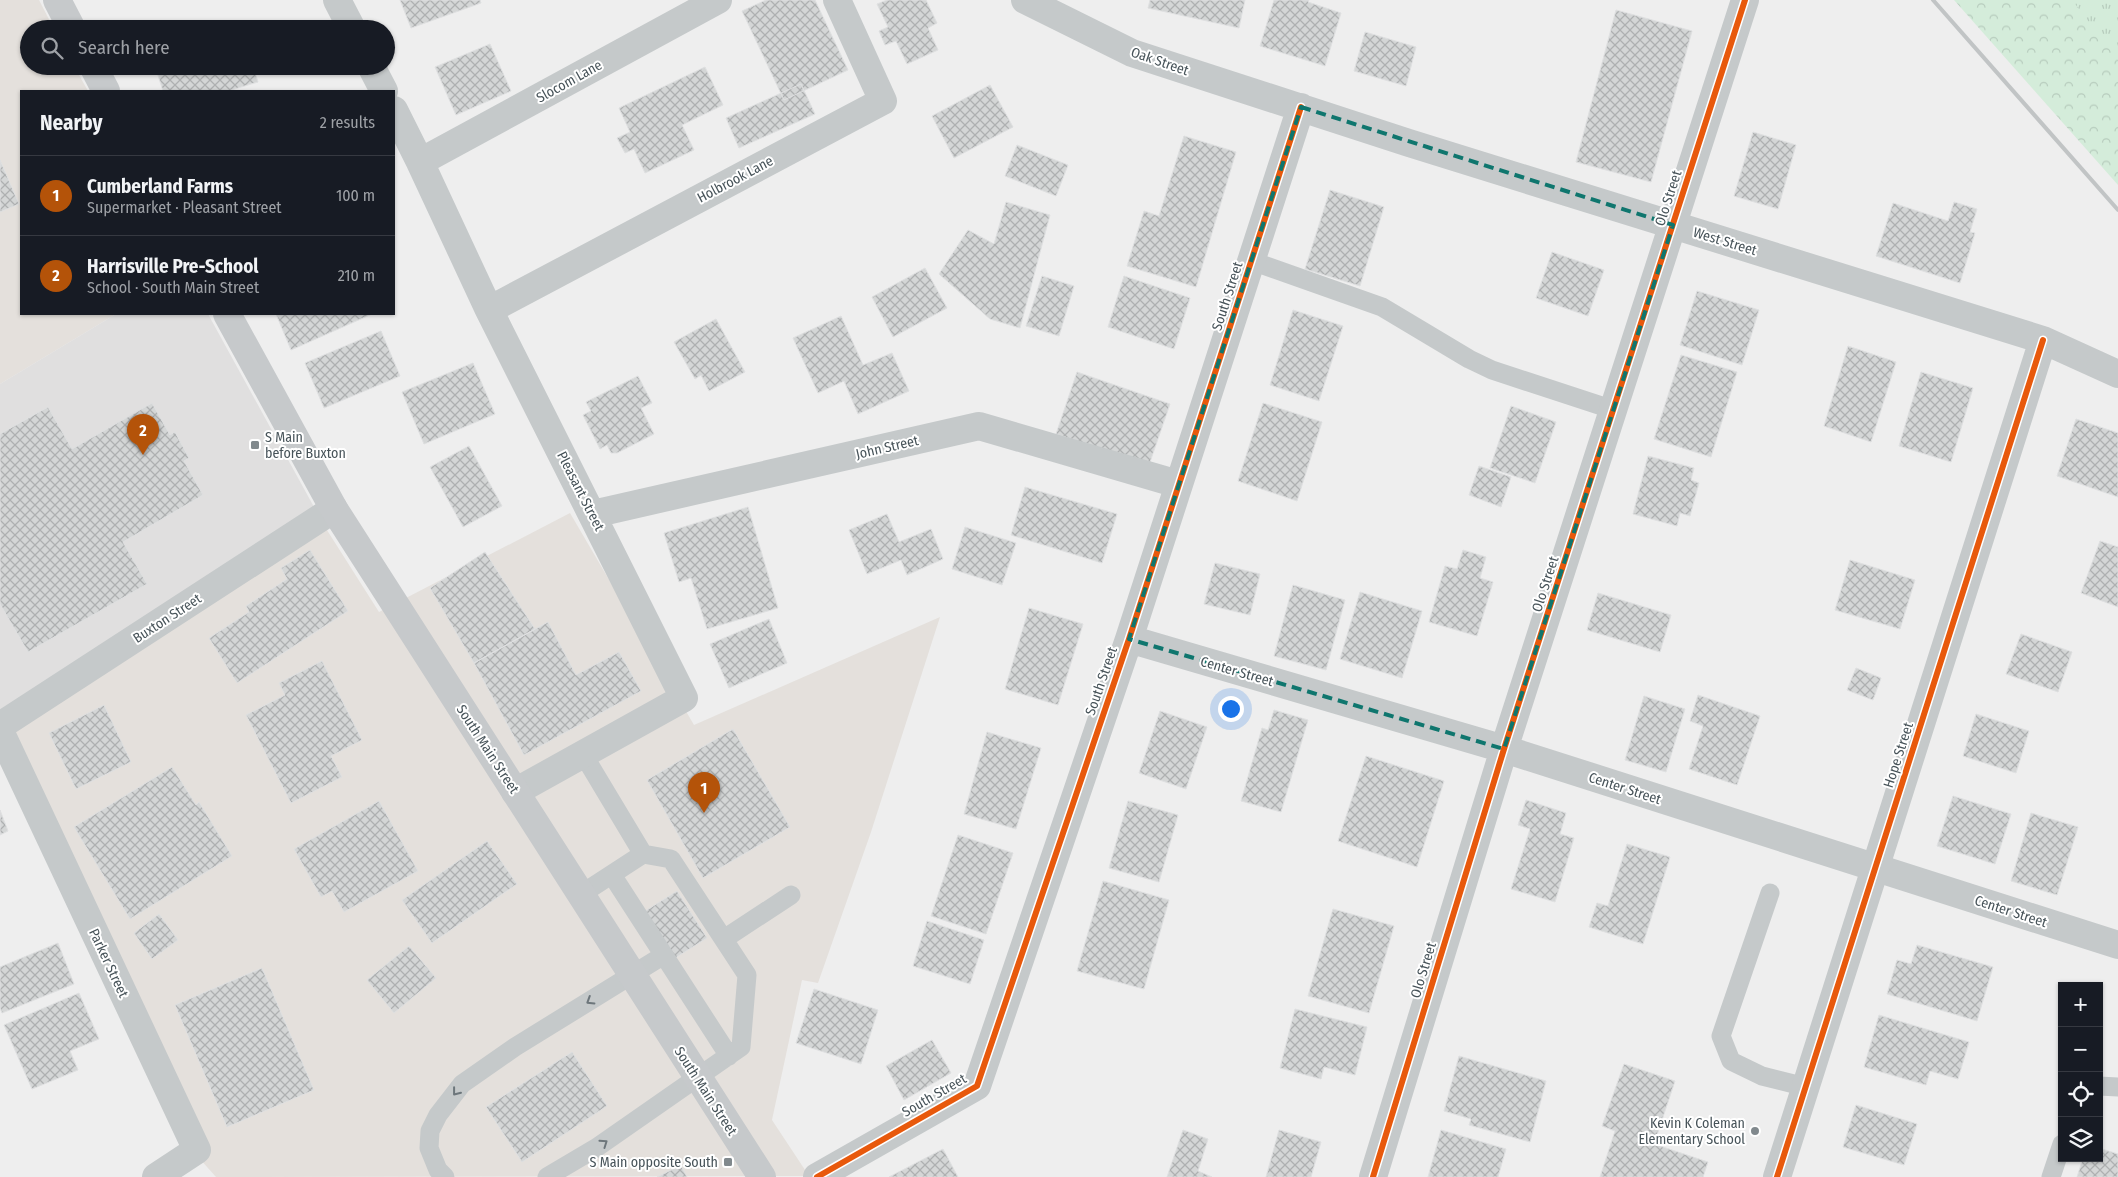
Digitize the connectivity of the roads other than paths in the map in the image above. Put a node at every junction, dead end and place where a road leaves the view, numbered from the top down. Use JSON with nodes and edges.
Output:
{"nodes":[{"id":1,"x":57,"y":0,"type":"edge"},
{"id":2,"x":337,"y":0,"type":"edge"},
{"id":3,"x":718,"y":0,"type":"edge"},
{"id":4,"x":837,"y":0,"type":"edge"},
{"id":5,"x":1025,"y":0,"type":"edge"},
{"id":6,"x":1745,"y":0,"type":"edge"},
{"id":7,"x":67,"y":20,"type":"edge"},
{"id":8,"x":347,"y":20,"type":"edge"},
{"id":9,"x":98,"y":75,"type":"edge"},
{"id":10,"x":376,"y":75,"type":"edge"},
{"id":11,"x":105,"y":90,"type":"edge"},
{"id":12,"x":383,"y":90,"type":"edge"},
{"id":13,"x":1300,"y":107,"type":"junction"},
{"id":14,"x":395,"y":112,"type":"edge"},
{"id":15,"x":420,"y":162,"type":"junction"},
{"id":16,"x":1673,"y":225,"type":"junction"},
{"id":17,"x":1252,"y":261,"type":"junction"},
{"id":18,"x":489,"y":310,"type":"junction"},
{"id":19,"x":228,"y":315,"type":"edge"},
{"id":20,"x":2043,"y":340,"type":"junction"},
{"id":21,"x":2118,"y":374,"type":"edge"},
{"id":22,"x":1614,"y":410,"type":"junction"},
{"id":23,"x":1178,"y":484,"type":"junction"},
{"id":24,"x":334,"y":509,"type":"junction"},
{"id":25,"x":593,"y":514,"type":"junction"},
{"id":26,"x":1129,"y":639,"type":"junction"},
{"id":27,"x":0,"y":726,"type":"edge"},
{"id":28,"x":0,"y":731,"type":"edge"},
{"id":29,"x":1504,"y":749,"type":"junction"},
{"id":30,"x":583,"y":754,"type":"junction"},
{"id":31,"x":515,"y":792,"type":"junction"},
{"id":32,"x":643,"y":854,"type":"junction"},
{"id":33,"x":1876,"y":868,"type":"junction"},
{"id":34,"x":612,"y":875,"type":"junction"},
{"id":35,"x":1770,"y":892,"type":"dead end"},
{"id":36,"x":580,"y":895,"type":"junction"},
{"id":37,"x":791,"y":895,"type":"dead end"},
{"id":38,"x":724,"y":939,"type":"junction"},
{"id":39,"x":2118,"y":945,"type":"edge"},
{"id":40,"x":664,"y":956,"type":"junction"},
{"id":41,"x":632,"y":976,"type":"junction"},
{"id":42,"x":729,"y":1056,"type":"junction"},
{"id":43,"x":698,"y":1078,"type":"junction"},
{"id":44,"x":2103,"y":1086,"type":"edge"},
{"id":45,"x":1806,"y":1087,"type":"junction"},
{"id":46,"x":2118,"y":1087,"type":"edge"},
{"id":47,"x":2058,"y":1156,"type":"edge"},
{"id":48,"x":156,"y":1177,"type":"edge"},
{"id":49,"x":445,"y":1177,"type":"edge"},
{"id":50,"x":547,"y":1177,"type":"edge"},
{"id":51,"x":762,"y":1177,"type":"edge"},
{"id":52,"x":817,"y":1177,"type":"edge"},
{"id":53,"x":1373,"y":1177,"type":"edge"},
{"id":54,"x":1778,"y":1177,"type":"edge"},
{"id":55,"x":2051,"y":1177,"type":"edge"}],
"edges":[{"from":1,"to":7,"type":"main road"},
{"from":2,"to":8,"type":"street"},
{"from":3,"to":15,"type":"street","name":"Slocom Lane"},
{"from":4,"to":18,"type":"street","name":"Holbrook Lane"},
{"from":5,"to":13,"type":"street","name":"Oak Street"},
{"from":6,"to":16,"type":"street","name":"Olo Street"},
{"from":9,"to":11,"type":"main road"},
{"from":10,"to":12,"type":"street"},
{"from":13,"to":16,"type":"street","name":"West Street"},
{"from":13,"to":17,"type":"street","name":"South Street"},
{"from":14,"to":15,"type":"street","name":"Pleasant Street"},
{"from":15,"to":18,"type":"street","name":"Pleasant Street"},
{"from":16,"to":20,"type":"street","name":"West Street"},
{"from":16,"to":22,"type":"street","name":"Olo Street"},
{"from":17,"to":22,"type":"lane"},
{"from":17,"to":23,"type":"street","name":"South Street"},
{"from":18,"to":25,"type":"street","name":"Pleasant Street"},
{"from":19,"to":24,"type":"main road","name":"South Main Street"},
{"from":20,"to":21,"type":"street","name":"West Street"},
{"from":20,"to":33,"type":"street","name":"Hope Street"},
{"from":22,"to":29,"type":"street","name":"Olo Street"},
{"from":23,"to":25,"type":"street","name":"John Street"},
{"from":23,"to":26,"type":"street","name":"South Street"},
{"from":24,"to":27,"type":"street","name":"Buxton Street"},
{"from":24,"to":31,"type":"main road","name":"South Main Street"},
{"from":25,"to":30,"type":"street","name":"Pleasant Street"},
{"from":26,"to":29,"type":"street","name":"Center Street"},
{"from":26,"to":52,"type":"street","name":"South Street"},
{"from":28,"to":48,"type":"street","name":"Parker Street"},
{"from":29,"to":33,"type":"street","name":"Center Street"},
{"from":29,"to":53,"type":"street","name":"Olo Street"},
{"from":30,"to":31,"type":"street","name":"Pleasant Street"},
{"from":30,"to":32,"type":"lane"},
{"from":31,"to":36,"type":"main road","name":"South Main Street"},
{"from":32,"to":34,"type":"lane"},
{"from":32,"to":38,"type":"lane"},
{"from":33,"to":39,"type":"street","name":"Center Street"},
{"from":33,"to":45,"type":"street","name":"Hope Street"},
{"from":34,"to":36,"type":"lane"},
{"from":34,"to":40,"type":"lane"},
{"from":35,"to":45,"type":"lane"},
{"from":36,"to":41,"type":"main road","name":"South Main Street"},
{"from":37,"to":38,"type":"lane"},
{"from":38,"to":42,"type":"lane"},
{"from":40,"to":41,"type":"lane"},
{"from":40,"to":42,"type":"lane"},
{"from":41,"to":43,"type":"main road","name":"South Main Street"},
{"from":41,"to":49,"type":"lane","one_way":true},
{"from":42,"to":43,"type":"lane"},
{"from":50,"to":43,"type":"lane","one_way":true},
{"from":43,"to":51,"type":"main road","name":"South Main Street"},
{"from":44,"to":46,"type":"lane"},
{"from":45,"to":54,"type":"street","name":"Hope Street"},
{"from":47,"to":55,"type":"lane"}]}
